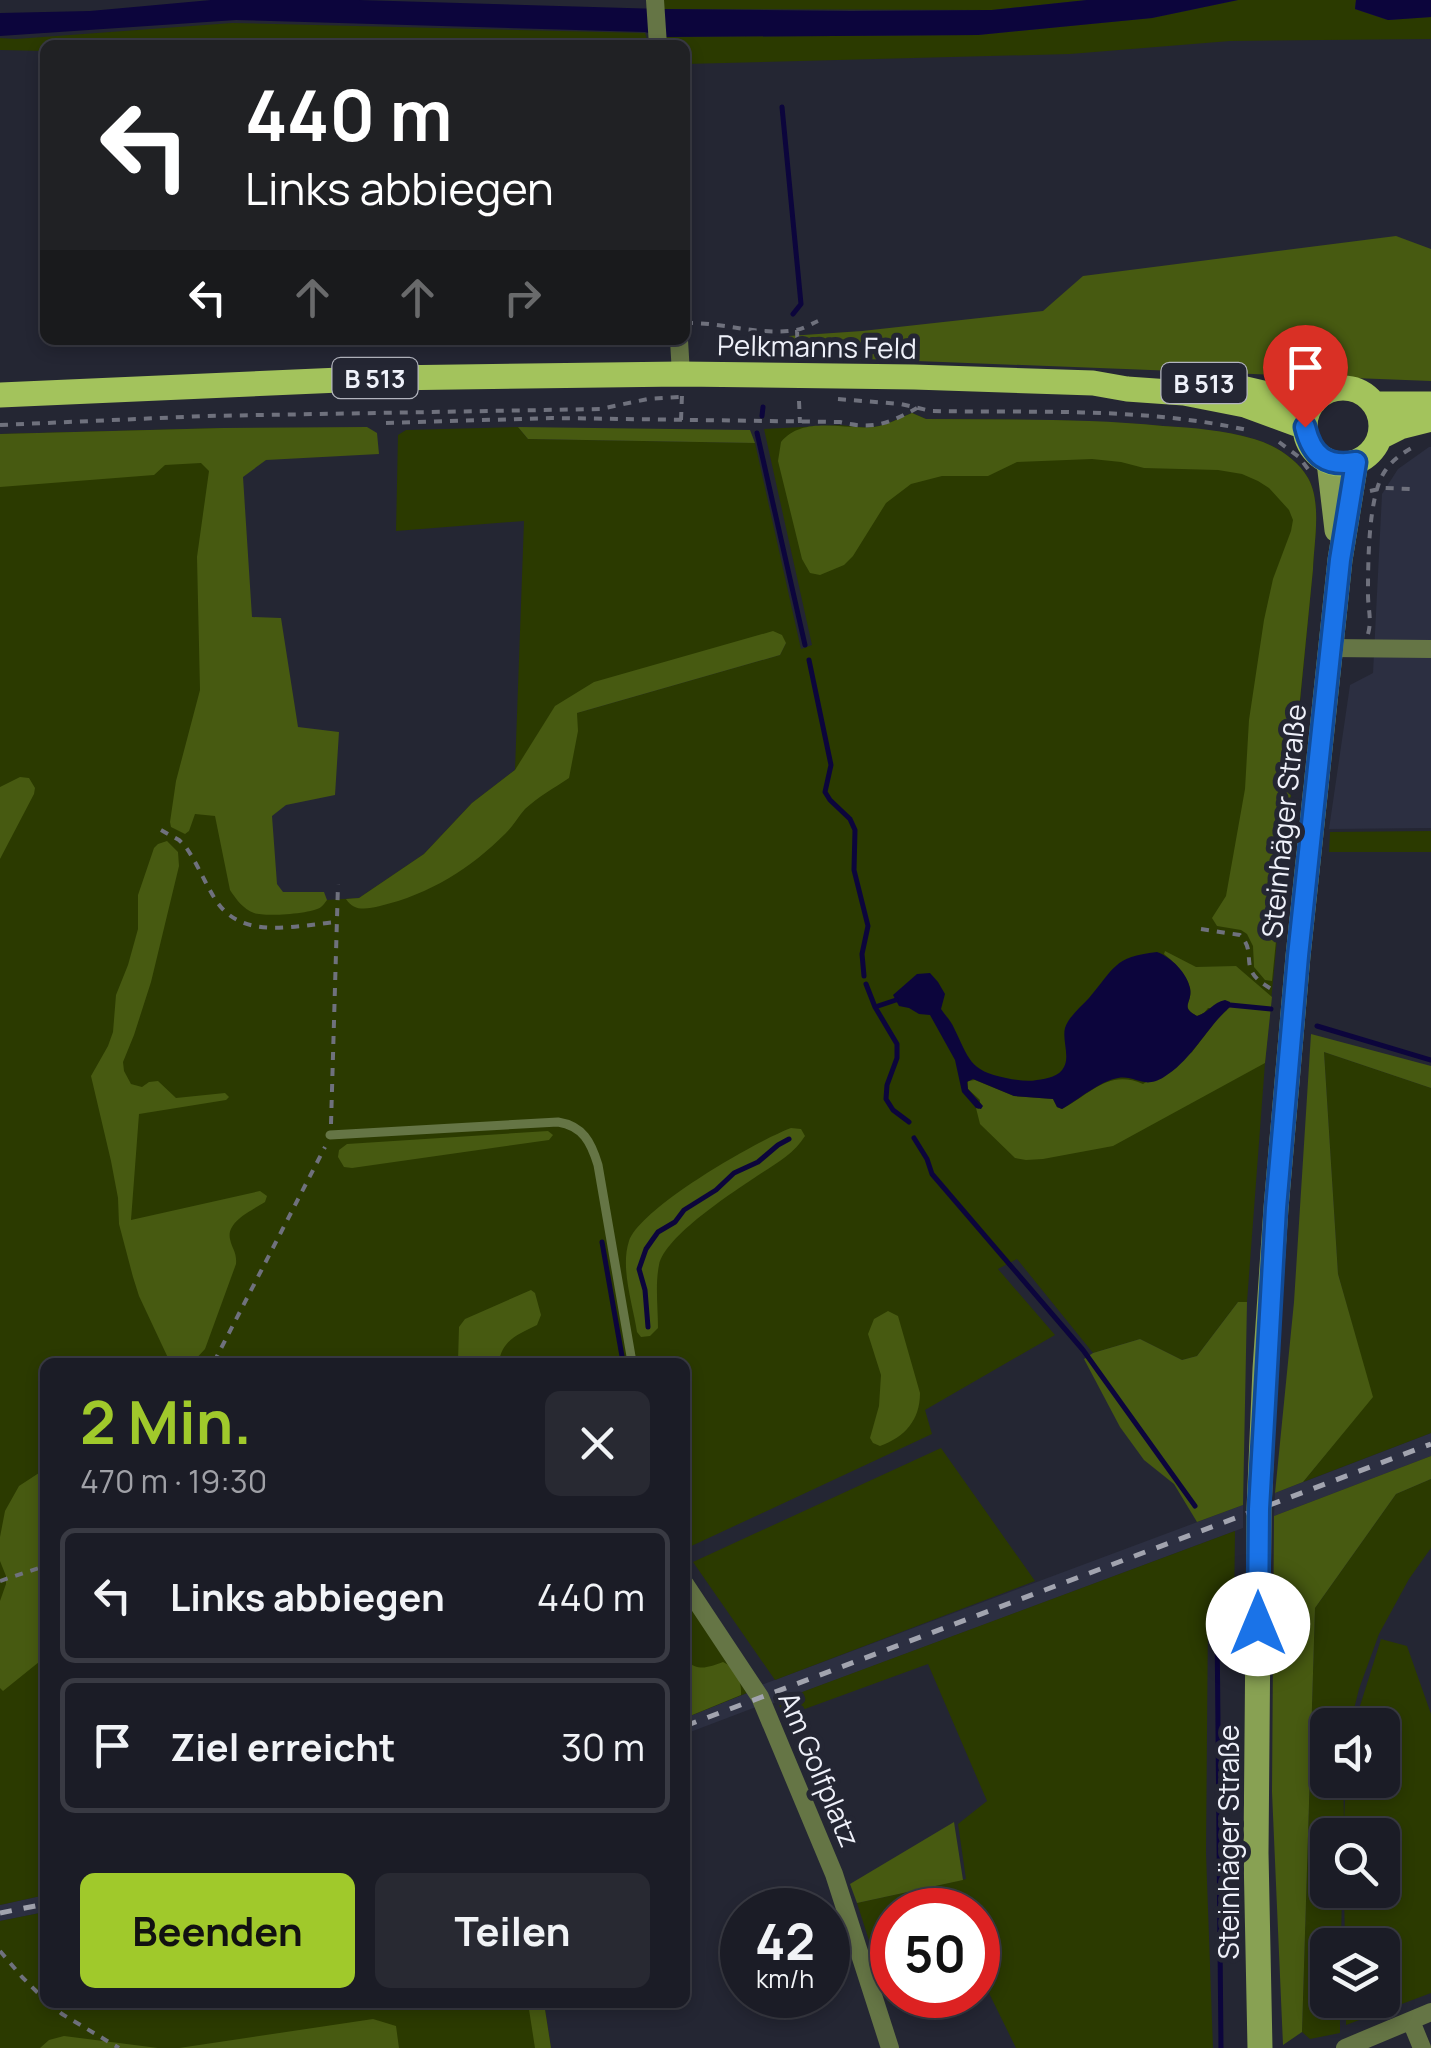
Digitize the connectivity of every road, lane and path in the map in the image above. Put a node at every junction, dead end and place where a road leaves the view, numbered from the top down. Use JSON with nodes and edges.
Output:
{"nodes":[{"id":1,"x":655,"y":0,"type":"edge"},
{"id":2,"x":658,"y":40,"type":"edge"},
{"id":3,"x":818,"y":321,"type":"dead end"},
{"id":4,"x":690,"y":322,"type":"edge"},
{"id":5,"x":797,"y":330,"type":"junction"},
{"id":6,"x":679,"y":345,"type":"edge"},
{"id":7,"x":798,"y":356,"type":"dead end"},
{"id":8,"x":1093,"y":382,"type":"junction"},
{"id":9,"x":682,"y":386,"type":"junction"},
{"id":10,"x":0,"y":395,"type":"edge"},
{"id":11,"x":793,"y":397,"type":"dead end"},
{"id":12,"x":812,"y":397,"type":"dead end"},
{"id":13,"x":830,"y":398,"type":"dead end"},
{"id":14,"x":800,"y":401,"type":"dead end"},
{"id":15,"x":1314,"y":402,"type":"junction"},
{"id":16,"x":1374,"y":404,"type":"junction"},
{"id":17,"x":1431,"y":404,"type":"edge"},
{"id":18,"x":918,"y":408,"type":"junction"},
{"id":19,"x":681,"y":420,"type":"junction"},
{"id":20,"x":800,"y":422,"type":"junction"},
{"id":21,"x":386,"y":423,"type":"dead end"},
{"id":22,"x":0,"y":425,"type":"edge"},
{"id":23,"x":1305,"y":427,"type":"junction"},
{"id":24,"x":1427,"y":430,"type":"edge"},
{"id":25,"x":1263,"y":434,"type":"dead end"},
{"id":26,"x":1380,"y":437,"type":"junction"},
{"id":27,"x":1278,"y":442,"type":"dead end"},
{"id":28,"x":1330,"y":462,"type":"junction"},
{"id":29,"x":1356,"y":462,"type":"junction"},
{"id":30,"x":1410,"y":489,"type":"dead end"},
{"id":31,"x":1353,"y":491,"type":"junction"},
{"id":32,"x":1332,"y":648,"type":"junction"},
{"id":33,"x":1364,"y":648,"type":"junction"},
{"id":34,"x":1431,"y":649,"type":"edge"},
{"id":35,"x":161,"y":830,"type":"dead end"},
{"id":36,"x":338,"y":884,"type":"dead end"},
{"id":37,"x":337,"y":922,"type":"junction"},
{"id":38,"x":1201,"y":929,"type":"dead end"},
{"id":39,"x":1294,"y":994,"type":"junction"},
{"id":40,"x":330,"y":1136,"type":"junction"},
{"id":41,"x":216,"y":1358,"type":"edge"},
{"id":42,"x":631,"y":1358,"type":"edge"},
{"id":43,"x":40,"y":1568,"type":"edge"},
{"id":44,"x":0,"y":1582,"type":"edge"},
{"id":45,"x":690,"y":1592,"type":"edge"},
{"id":46,"x":0,"y":1950,"type":"edge"},
{"id":47,"x":40,"y":1995,"type":"edge"},
{"id":48,"x":55,"y":2008,"type":"edge"},
{"id":49,"x":1431,"y":2012,"type":"edge"},
{"id":50,"x":1403,"y":2025,"type":"junction"},
{"id":51,"x":119,"y":2048,"type":"edge"},
{"id":52,"x":890,"y":2048,"type":"edge"},
{"id":53,"x":1260,"y":2048,"type":"edge"},
{"id":54,"x":1345,"y":2048,"type":"edge"},
{"id":55,"x":1365,"y":2048,"type":"edge"},
{"id":56,"x":1422,"y":2048,"type":"edge"}],
"edges":[{"from":1,"to":2,"type":"street"},
{"from":3,"to":5,"type":"path"},
{"from":4,"to":5,"type":"path"},
{"from":5,"to":7,"type":"path"},
{"from":6,"to":9,"type":"street"},
{"from":8,"to":9,"type":"main road","name":"Pelkmanns Feld","number":"B 513"},
{"from":8,"to":15,"type":"main road","name":"Pelkmanns Feld","number":"B 513"},
{"from":8,"to":23,"type":"main road","name":"Pelkmanns Feld","number":"B 513"},
{"from":9,"to":10,"type":"main road","name":"Pelkmanns Feld","number":"B 513"},
{"from":9,"to":19,"type":"path"},
{"from":9,"to":22,"type":"path"},
{"from":11,"to":12,"type":"path"},
{"from":13,"to":18,"type":"path"},
{"from":14,"to":20,"type":"path"},
{"from":15,"to":16,"type":"main road"},
{"from":15,"to":23,"type":"main road"},
{"from":16,"to":17,"type":"main road"},
{"from":16,"to":26,"type":"main road"},
{"from":18,"to":20,"type":"path"},
{"from":18,"to":25,"type":"path"},
{"from":19,"to":20,"type":"path"},
{"from":19,"to":21,"type":"path"},
{"from":23,"to":28,"type":"main road"},
{"from":24,"to":26,"type":"main road"},
{"from":24,"to":31,"type":"path"},
{"from":26,"to":29,"type":"main road"},
{"from":27,"to":31,"type":"path"},
{"from":28,"to":29,"type":"main road"},
{"from":28,"to":31,"type":"main road","name":"Steinhäger Straße"},
{"from":29,"to":31,"type":"main road","name":"Steinhäger Straße"},
{"from":30,"to":31,"type":"path"},
{"from":31,"to":32,"type":"main road","name":"Steinhäger Straße"},
{"from":31,"to":33,"type":"path"},
{"from":32,"to":33,"type":"street"},
{"from":32,"to":39,"type":"main road","name":"Steinhäger Straße"},
{"from":33,"to":34,"type":"street"},
{"from":35,"to":37,"type":"path"},
{"from":36,"to":37,"type":"path"},
{"from":37,"to":40,"type":"path"},
{"from":38,"to":39,"type":"path"},
{"from":39,"to":53,"type":"main road","name":"Steinhäger Straße"},
{"from":40,"to":41,"type":"path"},
{"from":40,"to":42,"type":"lane"},
{"from":43,"to":44,"type":"path"},
{"from":45,"to":52,"type":"street","name":"Am Golfplatz"},
{"from":46,"to":47,"type":"path"},
{"from":48,"to":51,"type":"path"},
{"from":49,"to":50,"type":"street"},
{"from":50,"to":54,"type":"street"},
{"from":50,"to":55,"type":"street"},
{"from":50,"to":56,"type":"street"}]}
